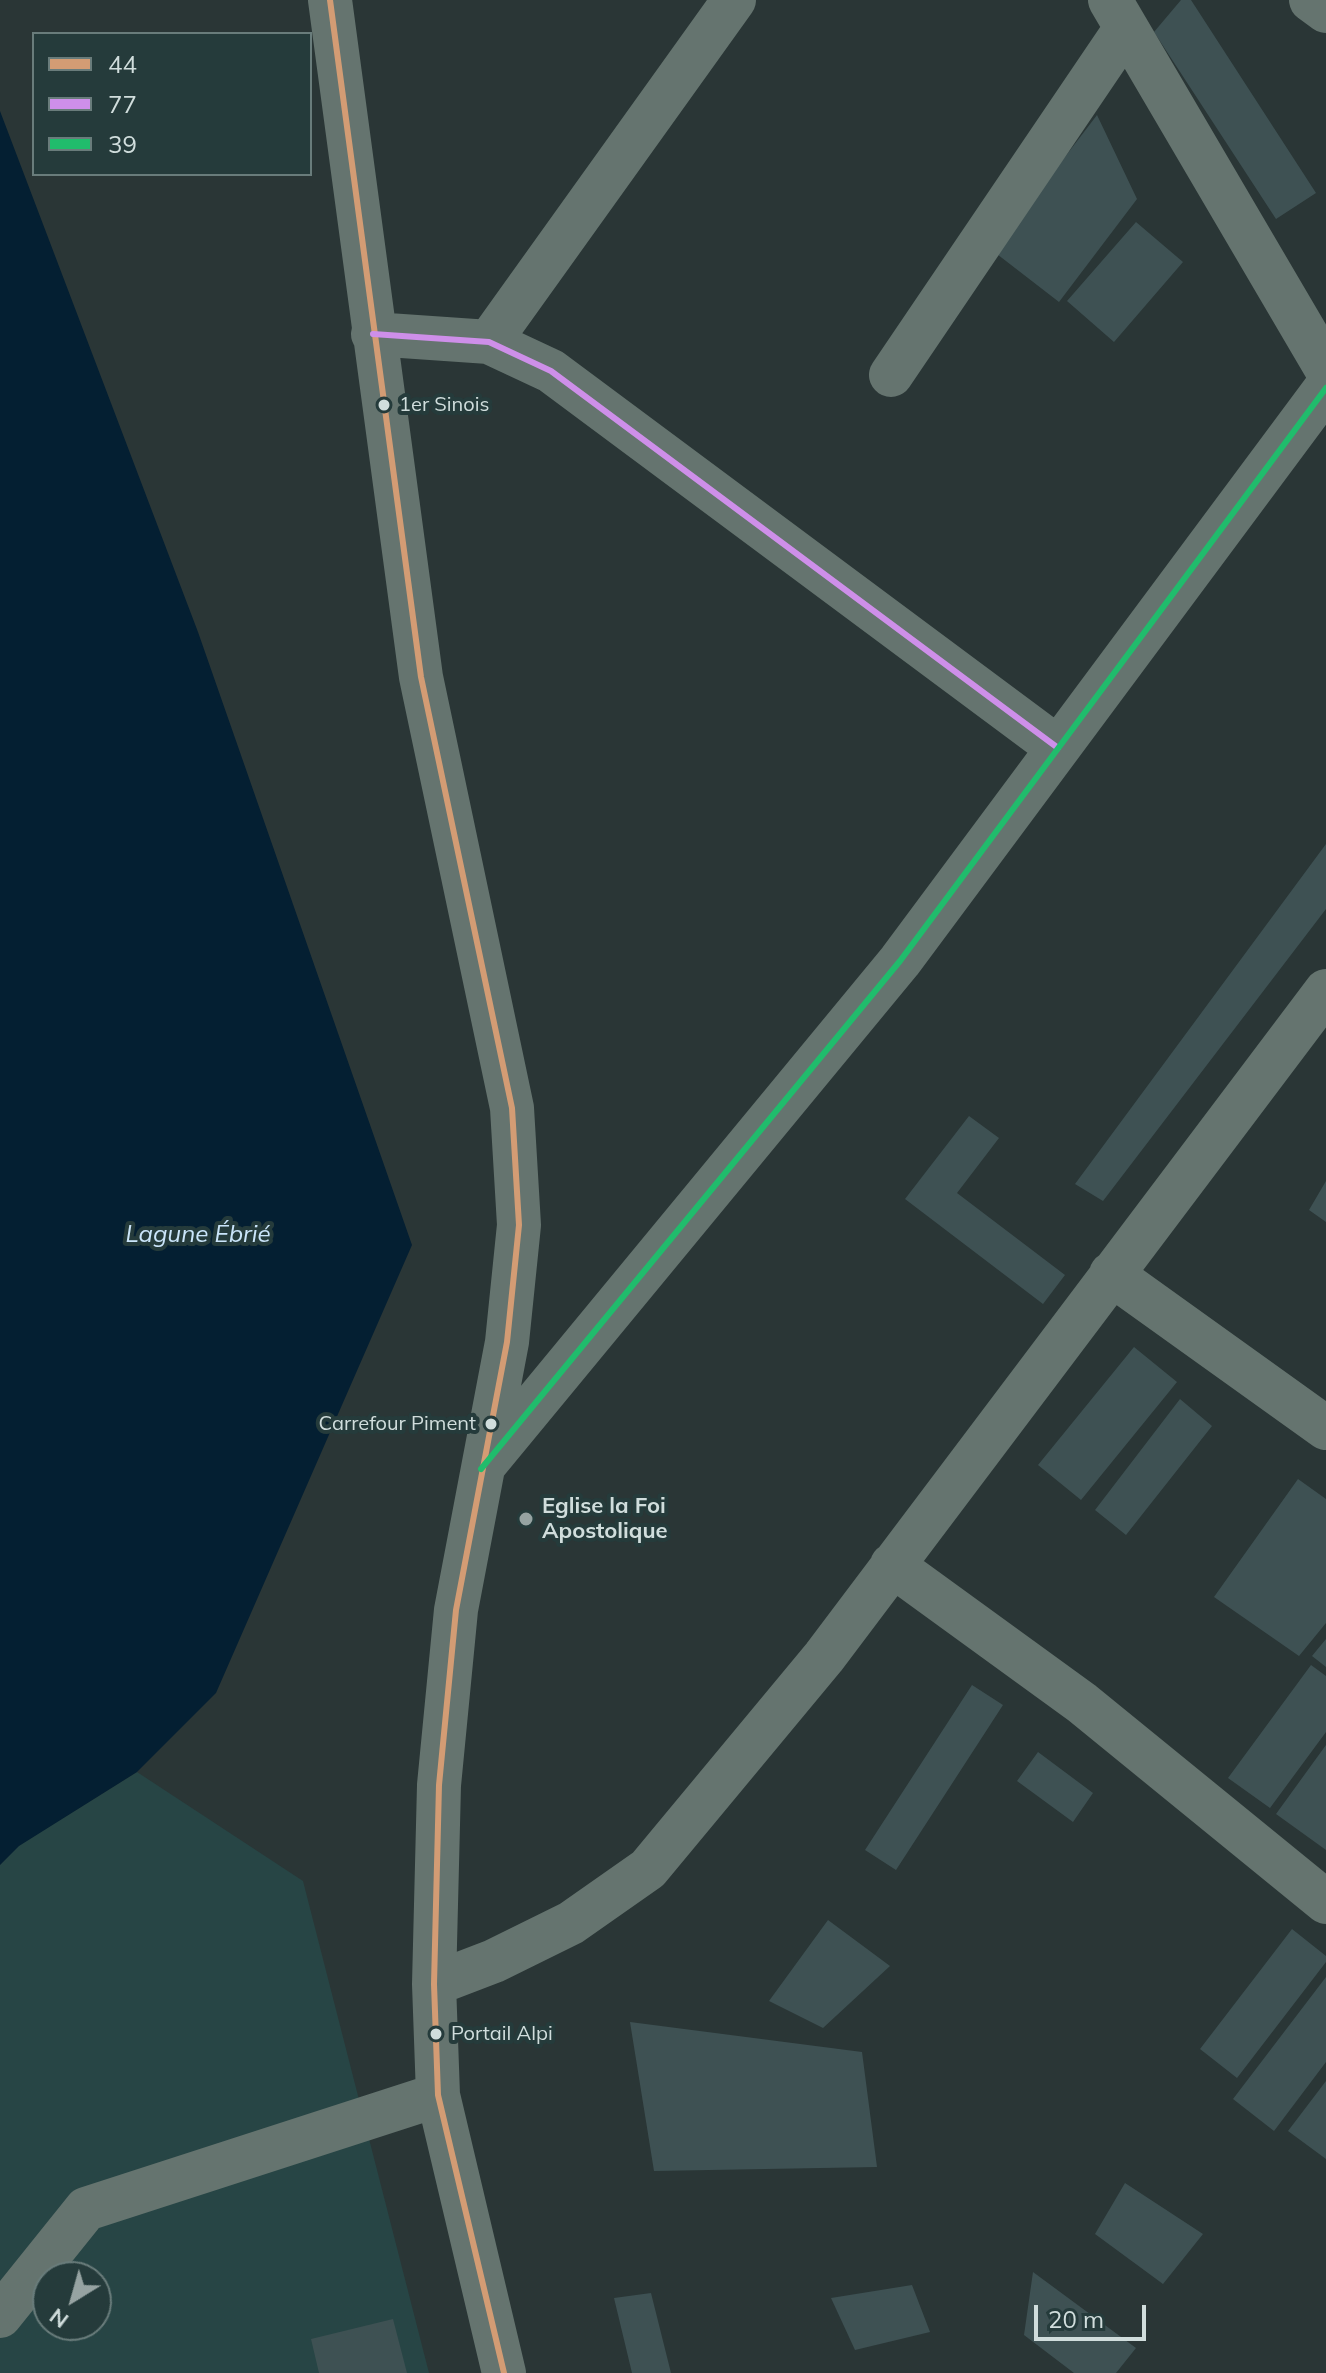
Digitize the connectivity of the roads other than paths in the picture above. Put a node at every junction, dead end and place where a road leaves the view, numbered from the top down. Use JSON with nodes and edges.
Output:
{"nodes":[{"id":1,"x":331,"y":0,"type":"edge"},
{"id":2,"x":734,"y":0,"type":"edge"},
{"id":3,"x":1311,"y":0,"type":"edge"},
{"id":4,"x":1326,"y":11,"type":"edge"},
{"id":5,"x":1118,"y":14,"type":"edge"},
{"id":6,"x":373,"y":334,"type":"junction"},
{"id":7,"x":489,"y":342,"type":"junction"},
{"id":8,"x":1326,"y":368,"type":"edge"},
{"id":9,"x":891,"y":375,"type":"dead end"},
{"id":10,"x":1326,"y":388,"type":"edge"},
{"id":11,"x":1058,"y":748,"type":"junction"},
{"id":12,"x":1326,"y":991,"type":"edge"},
{"id":13,"x":1111,"y":1274,"type":"junction"},
{"id":14,"x":1326,"y":1428,"type":"edge"},
{"id":15,"x":481,"y":1469,"type":"junction"},
{"id":16,"x":892,"y":1565,"type":"junction"},
{"id":17,"x":1326,"y":1902,"type":"edge"},
{"id":18,"x":434,"y":1984,"type":"junction"},
{"id":19,"x":438,"y":2095,"type":"junction"},
{"id":20,"x":0,"y":2316,"type":"edge"},
{"id":21,"x":504,"y":2373,"type":"edge"}],
"edges":[{"from":1,"to":6,"type":"street"},
{"from":2,"to":7,"type":"street"},
{"from":3,"to":4,"type":"street"},
{"from":5,"to":8,"type":"street"},
{"from":5,"to":9,"type":"street"},
{"from":6,"to":7,"type":"street"},
{"from":6,"to":15,"type":"street"},
{"from":7,"to":11,"type":"street"},
{"from":10,"to":11,"type":"street"},
{"from":11,"to":15,"type":"street"},
{"from":12,"to":13,"type":"street"},
{"from":13,"to":14,"type":"street"},
{"from":13,"to":16,"type":"street"},
{"from":15,"to":18,"type":"street"},
{"from":16,"to":17,"type":"street"},
{"from":16,"to":18,"type":"street"},
{"from":18,"to":19,"type":"street"},
{"from":19,"to":20,"type":"street"},
{"from":19,"to":21,"type":"street"}]}
